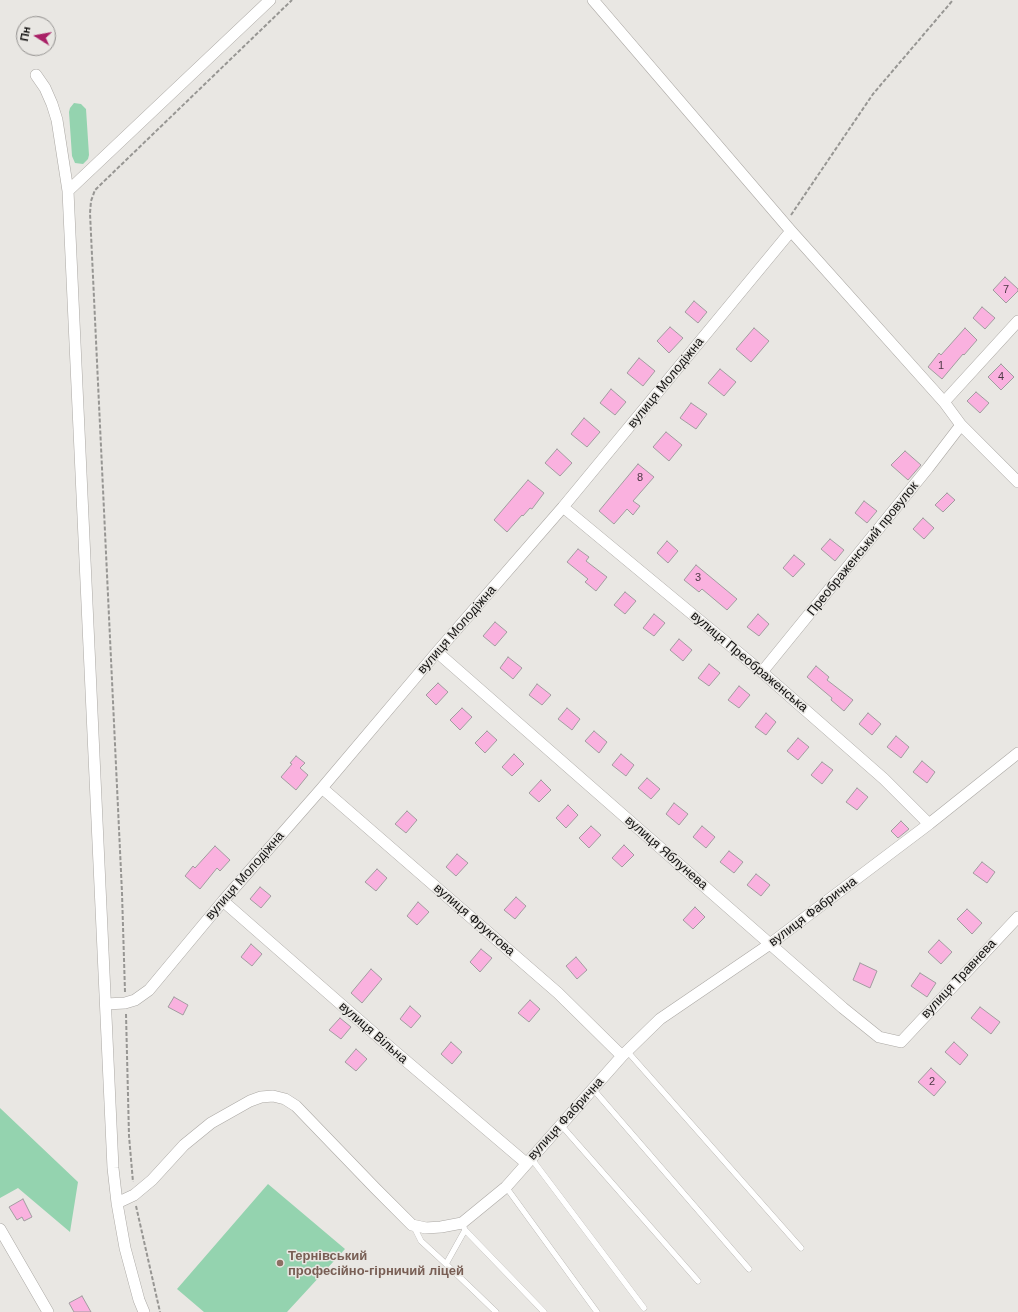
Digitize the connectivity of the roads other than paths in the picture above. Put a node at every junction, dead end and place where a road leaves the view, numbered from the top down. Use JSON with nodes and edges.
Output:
{"nodes":[{"id":1,"x":270,"y":0,"type":"edge"},
{"id":2,"x":593,"y":0,"type":"edge"},
{"id":3,"x":36,"y":75,"type":"dead end"},
{"id":4,"x":68,"y":191,"type":"junction"},
{"id":5,"x":788,"y":228,"type":"junction"},
{"id":6,"x":1018,"y":321,"type":"edge"},
{"id":7,"x":944,"y":402,"type":"junction"},
{"id":8,"x":961,"y":425,"type":"junction"},
{"id":9,"x":1018,"y":482,"type":"edge"},
{"id":10,"x":563,"y":507,"type":"junction"},
{"id":11,"x":437,"y":652,"type":"junction"},
{"id":12,"x":762,"y":672,"type":"junction"},
{"id":13,"x":1018,"y":752,"type":"edge"},
{"id":14,"x":322,"y":788,"type":"junction"},
{"id":15,"x":929,"y":824,"type":"junction"},
{"id":16,"x":223,"y":901,"type":"junction"},
{"id":17,"x":1018,"y":917,"type":"edge"},
{"id":18,"x":770,"y":944,"type":"junction"},
{"id":19,"x":106,"y":1004,"type":"junction"},
{"id":20,"x":901,"y":1042,"type":"joint"},
{"id":21,"x":624,"y":1054,"type":"junction"},
{"id":22,"x":593,"y":1089,"type":"junction"},
{"id":23,"x":561,"y":1125,"type":"junction"},
{"id":24,"x":528,"y":1161,"type":"junction"},
{"id":25,"x":506,"y":1188,"type":"junction"},
{"id":26,"x":117,"y":1203,"type":"junction"},
{"id":27,"x":412,"y":1225,"type":"junction"},
{"id":28,"x":464,"y":1226,"type":"junction"},
{"id":29,"x":0,"y":1229,"type":"edge"},
{"id":30,"x":801,"y":1248,"type":"dead end"},
{"id":31,"x":446,"y":1264,"type":"junction"},
{"id":32,"x":749,"y":1270,"type":"dead end"},
{"id":33,"x":698,"y":1281,"type":"dead end"},
{"id":34,"x":644,"y":1308,"type":"dead end"},
{"id":35,"x":48,"y":1312,"type":"edge"},
{"id":36,"x":144,"y":1312,"type":"edge"},
{"id":37,"x":496,"y":1312,"type":"edge"},
{"id":38,"x":544,"y":1312,"type":"edge"},
{"id":39,"x":597,"y":1312,"type":"edge"}],
"edges":[{"from":1,"to":4,"type":"street"},
{"from":2,"to":5,"type":"street"},
{"from":3,"to":4,"type":"street"},
{"from":4,"to":19,"type":"street"},
{"from":5,"to":7,"type":"street"},
{"from":5,"to":10,"type":"street","name":"вулиця Молодіжна"},
{"from":6,"to":7,"type":"street"},
{"from":7,"to":8,"type":"street"},
{"from":8,"to":9,"type":"street"},
{"from":8,"to":12,"type":"street","name":"Преображенський провулок"},
{"from":10,"to":11,"type":"street","name":"вулиця Молодіжна"},
{"from":10,"to":12,"type":"street","name":"вулиця Преображенська"},
{"from":11,"to":14,"type":"street","name":"вулиця Молодіжна"},
{"from":11,"to":18,"type":"street","name":"вулиця Яблунева"},
{"from":12,"to":15,"type":"street","name":"вулиця Преображенська"},
{"from":13,"to":15,"type":"street","name":"вулиця Фабрична"},
{"from":14,"to":16,"type":"street","name":"вулиця Молодіжна"},
{"from":14,"to":21,"type":"street","name":"вулиця Фруктова"},
{"from":15,"to":18,"type":"street","name":"вулиця Фабрична"},
{"from":16,"to":19,"type":"street","name":"вулиця Молодіжна"},
{"from":16,"to":24,"type":"street","name":"вулиця Вільна"},
{"from":17,"to":20,"type":"street","name":"вулиця Травнева"},
{"from":18,"to":20,"type":"street","name":"вулиця Яблунева"},
{"from":18,"to":21,"type":"street","name":"вулиця Фабрична"},
{"from":19,"to":26,"type":"street"},
{"from":21,"to":22,"type":"street","name":"вулиця Фабрична"},
{"from":21,"to":30,"type":"lane"},
{"from":22,"to":23,"type":"street","name":"вулиця Фабрична"},
{"from":22,"to":32,"type":"lane"},
{"from":23,"to":24,"type":"street","name":"вулиця Фабрична"},
{"from":23,"to":33,"type":"lane"},
{"from":24,"to":25,"type":"street","name":"вулиця Фабрична"},
{"from":24,"to":34,"type":"lane"},
{"from":25,"to":28,"type":"street","name":"вулиця Фабрична"},
{"from":25,"to":39,"type":"lane"},
{"from":26,"to":27,"type":"street"},
{"from":26,"to":36,"type":"street"},
{"from":27,"to":28,"type":"street","name":"вулиця Фабрична"},
{"from":27,"to":31,"type":"lane"},
{"from":28,"to":31,"type":"lane"},
{"from":28,"to":38,"type":"lane"},
{"from":29,"to":35,"type":"street"},
{"from":31,"to":37,"type":"lane"}]}
